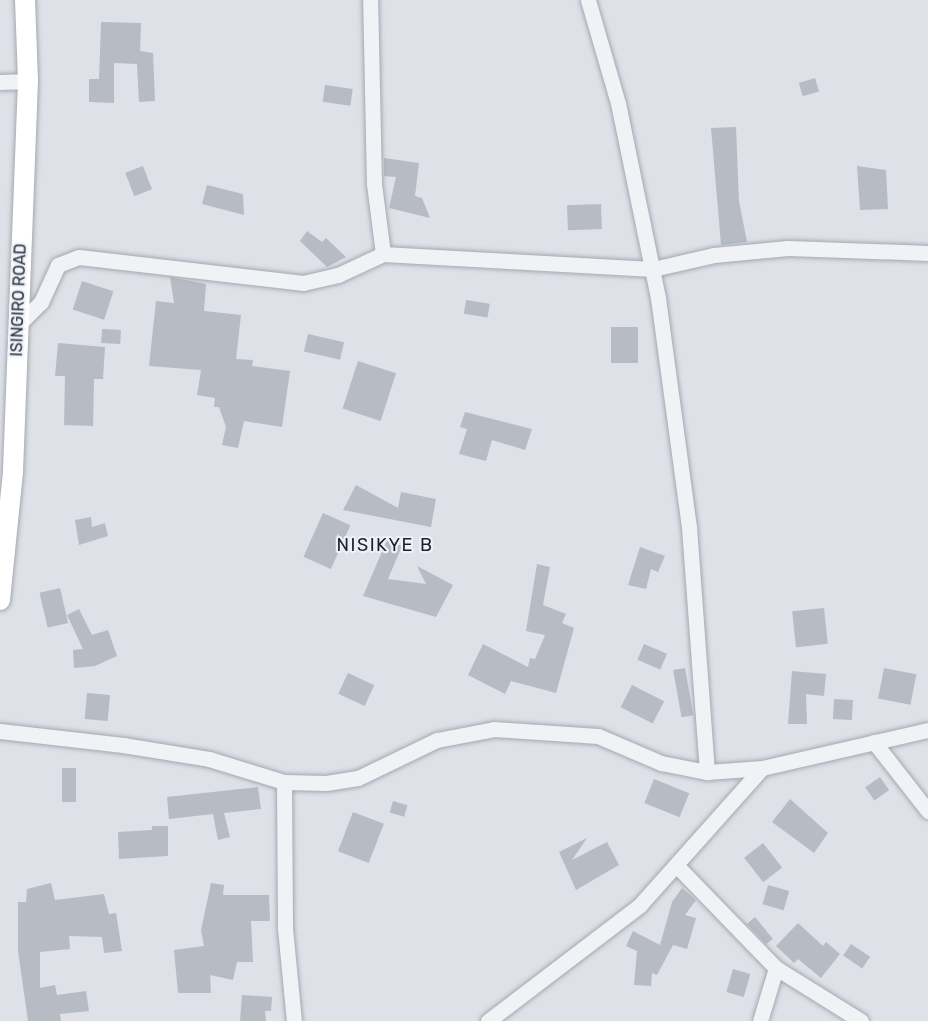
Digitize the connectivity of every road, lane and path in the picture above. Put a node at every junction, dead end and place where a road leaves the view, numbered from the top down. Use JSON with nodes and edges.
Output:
{"nodes":[{"id":1,"x":25,"y":0,"type":"edge"},
{"id":2,"x":370,"y":0,"type":"edge"},
{"id":3,"x":588,"y":0,"type":"edge"},
{"id":4,"x":28,"y":81,"type":"junction"},
{"id":5,"x":0,"y":82,"type":"edge"},
{"id":6,"x":928,"y":253,"type":"edge"},
{"id":7,"x":383,"y":254,"type":"junction"},
{"id":8,"x":653,"y":269,"type":"junction"},
{"id":9,"x":18,"y":325,"type":"junction"},
{"id":10,"x":6,"y":474,"type":"edge"},
{"id":11,"x":0,"y":600,"type":"edge"},
{"id":12,"x":928,"y":730,"type":"edge"},
{"id":13,"x":0,"y":731,"type":"edge"},
{"id":14,"x":874,"y":742,"type":"junction"},
{"id":15,"x":762,"y":768,"type":"junction"},
{"id":16,"x":707,"y":772,"type":"junction"},
{"id":17,"x":284,"y":782,"type":"junction"},
{"id":18,"x":928,"y":811,"type":"edge"},
{"id":19,"x":677,"y":867,"type":"junction"},
{"id":20,"x":776,"y":968,"type":"junction"},
{"id":21,"x":294,"y":1021,"type":"edge"},
{"id":22,"x":488,"y":1021,"type":"edge"},
{"id":23,"x":760,"y":1021,"type":"edge"},
{"id":24,"x":861,"y":1021,"type":"edge"}],
"edges":[{"from":1,"to":4,"type":"main road","name":"ISINGIRO ROAD"},
{"from":2,"to":7,"type":"street"},
{"from":3,"to":8,"type":"street"},
{"from":4,"to":5,"type":"street"},
{"from":4,"to":9,"type":"main road","name":"ISINGIRO ROAD"},
{"from":6,"to":8,"type":"street"},
{"from":7,"to":8,"type":"street"},
{"from":7,"to":9,"type":"street"},
{"from":8,"to":16,"type":"street"},
{"from":9,"to":10,"type":"main road","name":"ISINGIRO ROAD"},
{"from":10,"to":11,"type":"main road","name":"ISINGIRO ROAD"},
{"from":12,"to":14,"type":"street"},
{"from":13,"to":17,"type":"street"},
{"from":14,"to":15,"type":"street"},
{"from":14,"to":18,"type":"street"},
{"from":15,"to":16,"type":"street"},
{"from":15,"to":19,"type":"street"},
{"from":16,"to":17,"type":"street"},
{"from":17,"to":21,"type":"street"},
{"from":19,"to":20,"type":"street"},
{"from":19,"to":22,"type":"street"},
{"from":20,"to":23,"type":"street"},
{"from":20,"to":24,"type":"street"}]}
